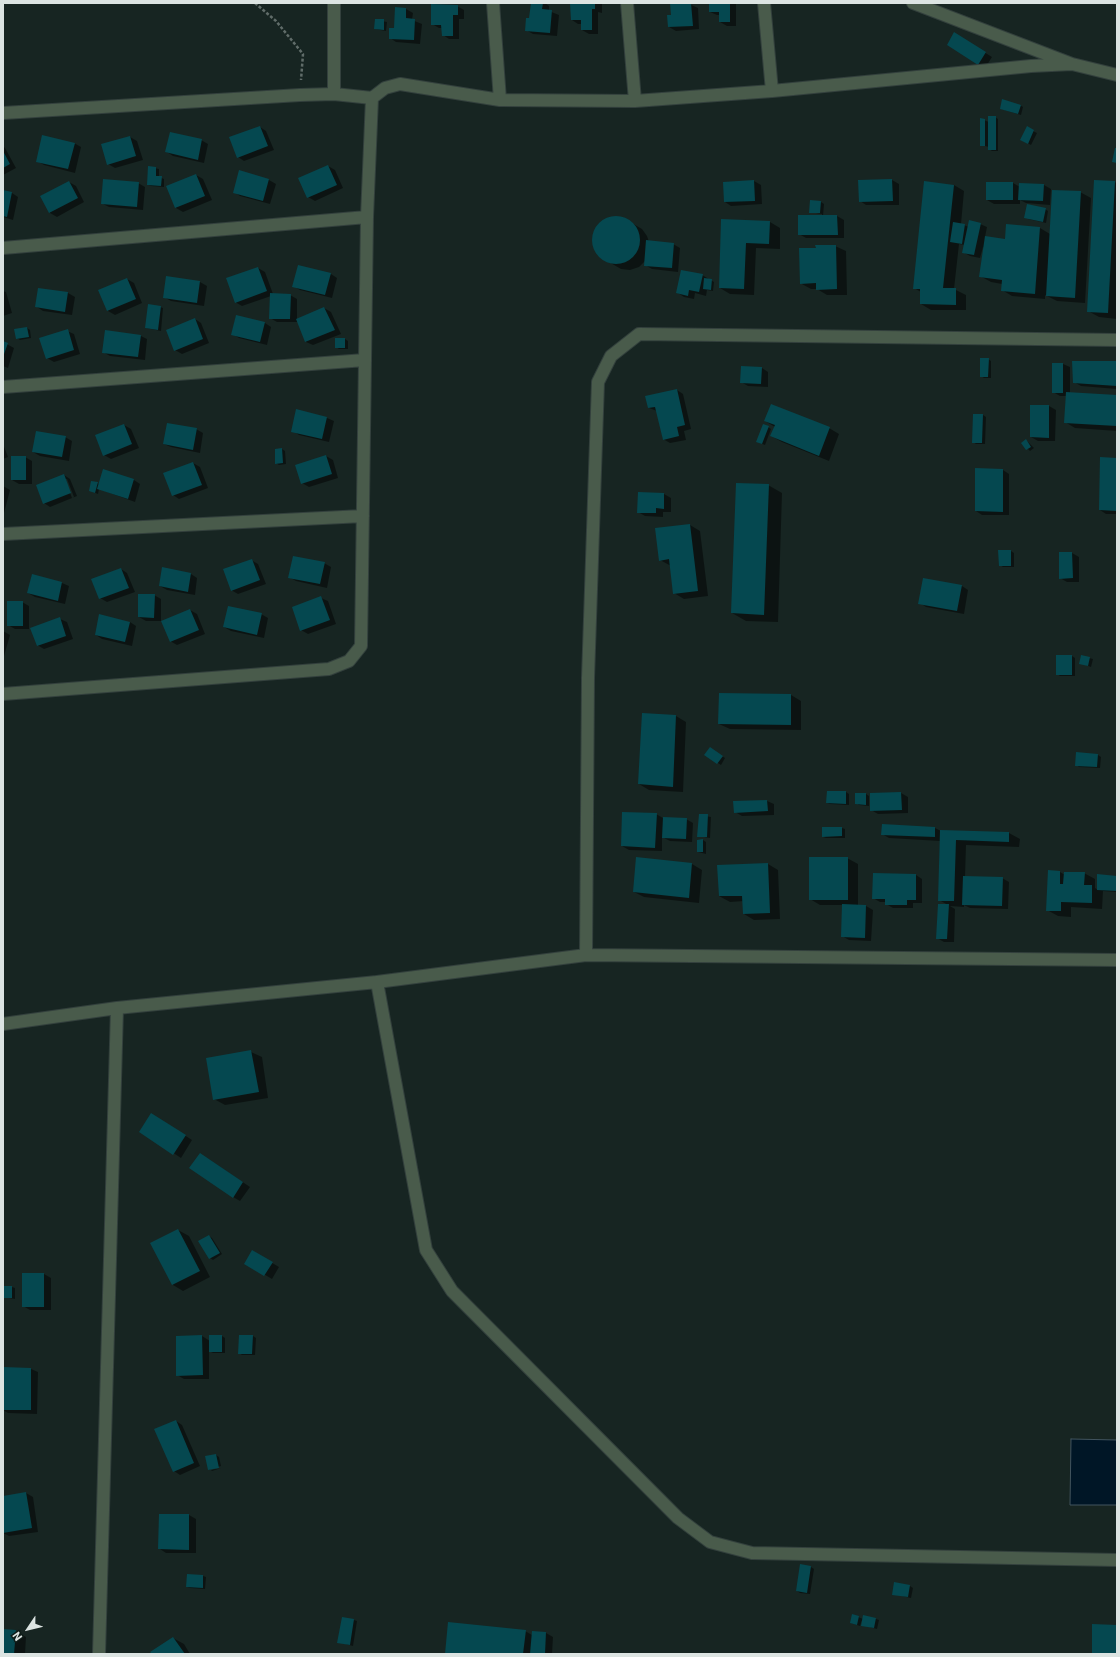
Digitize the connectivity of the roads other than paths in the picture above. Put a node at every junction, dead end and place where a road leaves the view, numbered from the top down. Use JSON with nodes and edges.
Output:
{"nodes":[{"id":1,"x":334,"y":3,"type":"edge"},
{"id":2,"x":493,"y":3,"type":"edge"},
{"id":3,"x":627,"y":3,"type":"edge"},
{"id":4,"x":764,"y":3,"type":"edge"},
{"id":5,"x":913,"y":3,"type":"edge"},
{"id":6,"x":1072,"y":64,"type":"junction"},
{"id":7,"x":1117,"y":75,"type":"edge"},
{"id":8,"x":772,"y":90,"type":"junction"},
{"id":9,"x":334,"y":94,"type":"junction"},
{"id":10,"x":372,"y":98,"type":"junction"},
{"id":11,"x":500,"y":100,"type":"junction"},
{"id":12,"x":635,"y":101,"type":"junction"},
{"id":13,"x":3,"y":113,"type":"edge"},
{"id":14,"x":367,"y":217,"type":"junction"},
{"id":15,"x":3,"y":248,"type":"edge"},
{"id":16,"x":1117,"y":340,"type":"edge"},
{"id":17,"x":365,"y":360,"type":"junction"},
{"id":18,"x":3,"y":387,"type":"edge"},
{"id":19,"x":363,"y":516,"type":"junction"},
{"id":20,"x":3,"y":534,"type":"edge"},
{"id":21,"x":3,"y":694,"type":"edge"},
{"id":22,"x":586,"y":955,"type":"junction"},
{"id":23,"x":1117,"y":960,"type":"edge"},
{"id":24,"x":377,"y":982,"type":"junction"},
{"id":25,"x":117,"y":1008,"type":"junction"},
{"id":26,"x":3,"y":1024,"type":"edge"},
{"id":27,"x":1117,"y":1560,"type":"edge"},
{"id":28,"x":98,"y":1654,"type":"edge"}],
"edges":[{"from":1,"to":9,"type":"street"},
{"from":2,"to":11,"type":"street"},
{"from":3,"to":12,"type":"street"},
{"from":4,"to":8,"type":"street"},
{"from":5,"to":6,"type":"street"},
{"from":6,"to":7,"type":"street"},
{"from":6,"to":8,"type":"street"},
{"from":8,"to":12,"type":"street"},
{"from":9,"to":10,"type":"street"},
{"from":9,"to":13,"type":"street"},
{"from":10,"to":11,"type":"street"},
{"from":10,"to":14,"type":"street"},
{"from":11,"to":12,"type":"street"},
{"from":14,"to":15,"type":"street"},
{"from":14,"to":17,"type":"street"},
{"from":16,"to":22,"type":"street"},
{"from":17,"to":18,"type":"street"},
{"from":17,"to":19,"type":"street"},
{"from":19,"to":20,"type":"street"},
{"from":19,"to":21,"type":"street"},
{"from":22,"to":23,"type":"street"},
{"from":22,"to":24,"type":"street"},
{"from":24,"to":25,"type":"street"},
{"from":24,"to":27,"type":"street"},
{"from":25,"to":26,"type":"street"},
{"from":25,"to":28,"type":"street"}]}
